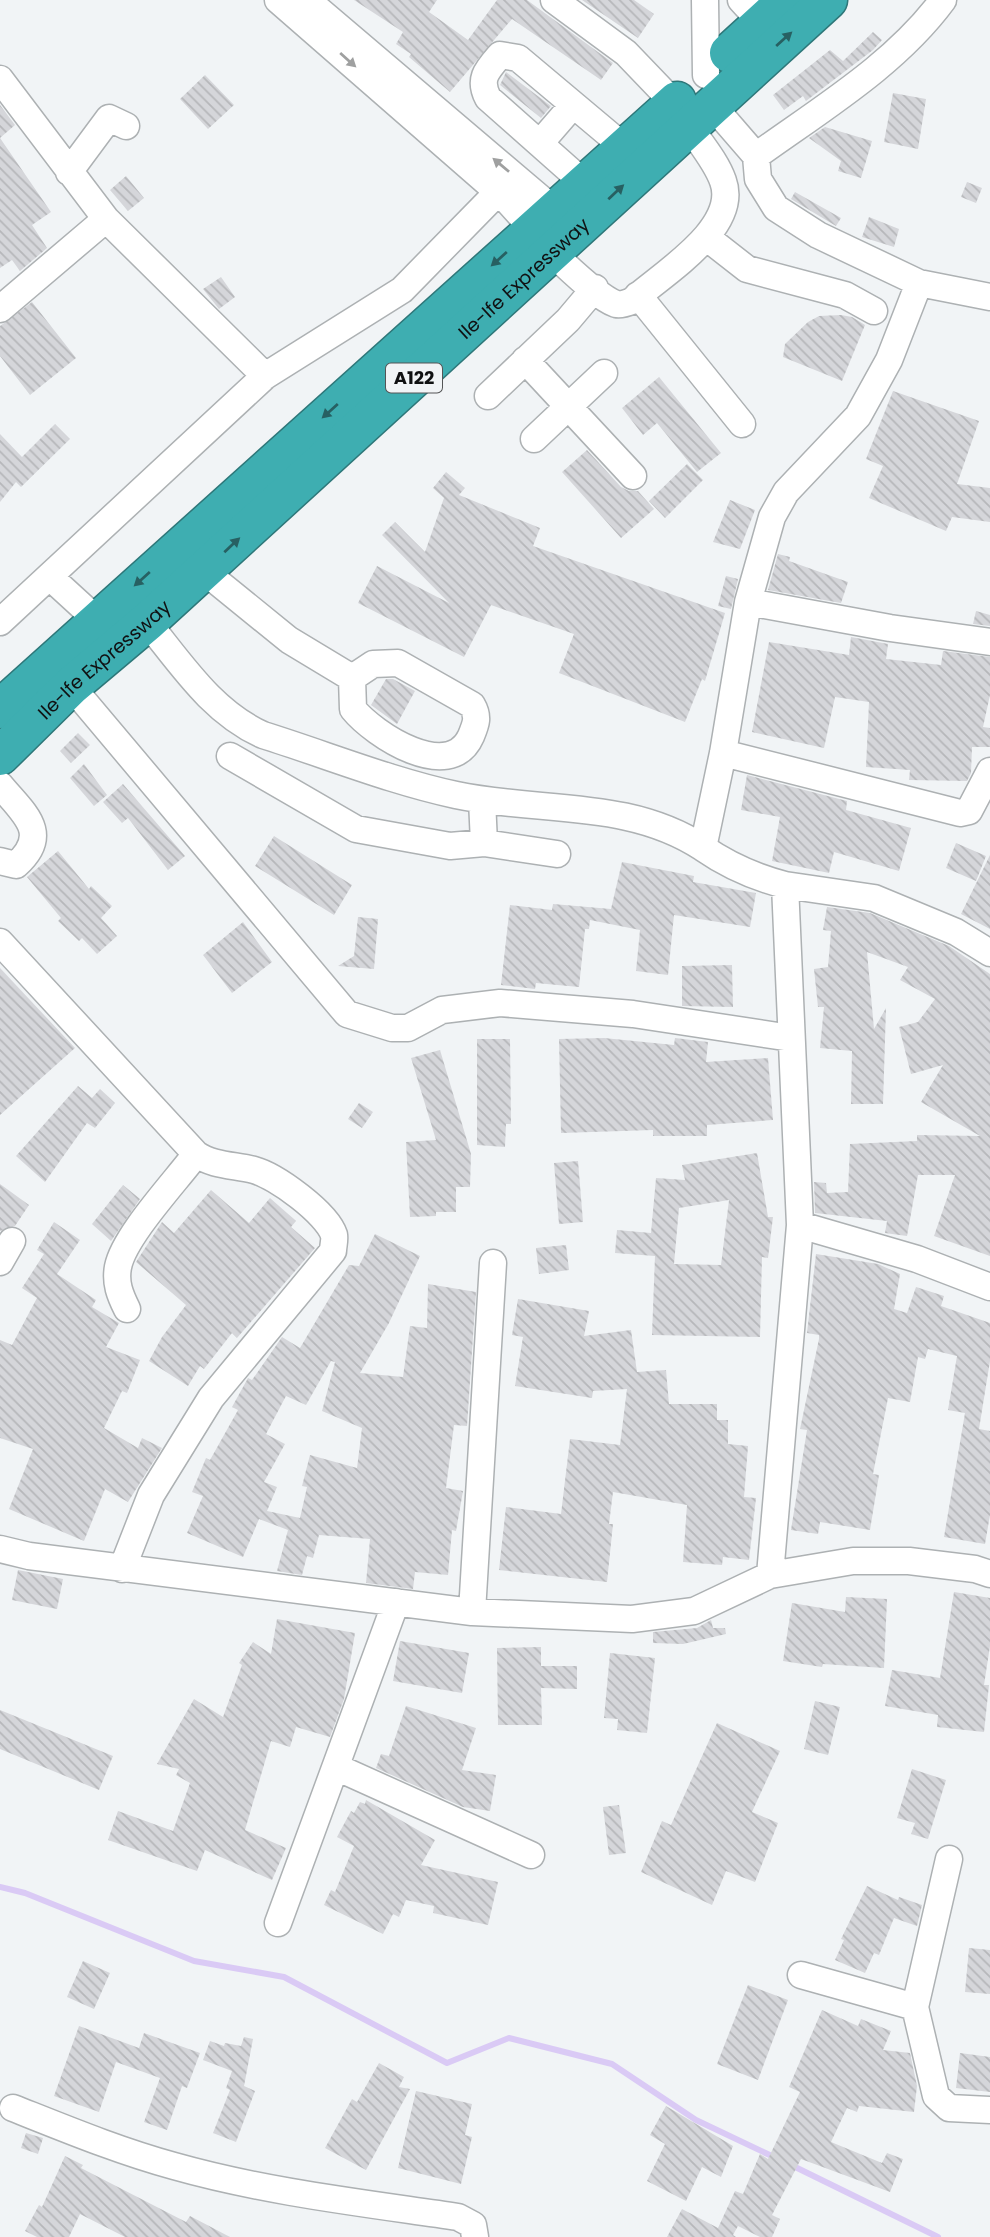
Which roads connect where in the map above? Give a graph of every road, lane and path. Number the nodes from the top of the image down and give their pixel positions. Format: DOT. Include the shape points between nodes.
graph roads {
  1 [pos="554,0"];
  2 [pos="705,0"];
  3 [pos="828,0"];
  4 [pos="943,0"];
  5 [pos="294,2"];
  6 [pos="763,8"];
  7 [pos="321,26"];
  8 [pos="0,79"];
  9 [pos="695,102"];
  10 [pos="573,105"];
  11 [pos="126,126"];
  12 [pos="541,142"];
  13 [pos="624,148"];
  14 [pos="757,168"];
  15 [pos="69,172"];
  16 [pos="584,183"];
  17 [pos="497,193"];
  18 [pos="723,212"];
  19 [pos="106,219"];
  20 [pos="545,230"];
  21 [pos="706,237"];
  22 [pos="919,283"];
  23 [pos="596,288"];
  24 [pos="638,295"];
  25 [pos="990,297"];
  26 [pos="0,309"];
  27 [pos="874,311"];
  28 [pos="526,360"];
  29 [pos="604,373"];
  30 [pos="265,376"];
  31 [pos="488,396"];
  32 [pos="568,406"];
  33 [pos="742,424"];
  34 [pos="534,439"];
  35 [pos="633,476"];
  36 [pos="204,571"];
  37 [pos="50,577"];
  38 [pos="748,602"];
  39 [pos="97,620"];
  40 [pos="0,622"];
  41 [pos="147,622"];
  42 [pos="990,642"];
  43 [pos="352,678"];
  44 [pos="71,686"];
  45 [pos="0,709"];
  46 [pos="723,753"];
  47 [pos="0,756"];
  48 [pos="230,756"];
  49 [pos="990,771"];
  50 [pos="0,785"];
  51 [pos="482,800"];
  52 [pos="484,843"];
  53 [pos="703,848"];
  54 [pos="557,853"];
  55 [pos="0,861"];
  56 [pos="785,884"];
  57 [pos="0,942"];
  58 [pos="990,953"];
  59 [pos="792,1038"];
  60 [pos="197,1154"];
  61 [pos="800,1225"];
  62 [pos="493,1263"];
  63 [pos="990,1287"];
  64 [pos="127,1309"];
  65 [pos="0,1549"];
  66 [pos="122,1569"];
  67 [pos="990,1574"];
  68 [pos="770,1575"];
  69 [pos="396,1602"];
  70 [pos="472,1612"];
  71 [pos="336,1767"];
  72 [pos="531,1855"];
  73 [pos="949,1859"];
  74 [pos="278,1923"];
  75 [pos="802,1975"];
  76 [pos="915,2007"];
  77 [pos="13,2108"];
  78 [pos="990,2110"];
  79 [pos="475,2237"];
  1 -- 9 [label="street"];
  2 -- 9 [label="street"];
  9 -- 3 [label="highway, Ile-Ife Expressway / A122, one-way"];
  4 -- 14 [label="street" via="892,55"];
  5 -- 7 [label="street"];
  6 -- 9 [label="highway, Ile-Ife Expressway / A122"];
  7 -- 17 [label="street, one-way"];
  20 -- 7 [label="street, one-way"];
  8 -- 15 [label="street"];
  9 -- 13 [label="highway, Ile-Ife Expressway / A122"];
  9 -- 14 [label="street"];
  9 -- 18 [label="street" via="724,184"];
  20 -- 9 [label="highway, Ile-Ife Expressway / A122, one-way"];
  10 -- 12 [label="street"];
  10 -- 12 [label="street" via="518,58 500,54 484,73 488,98"];
  10 -- 13 [label="street"];
  11 -- 15 [label="street" via="109,118"];
  12 -- 16 [label="street"];
  13 -- 16 [label="highway, Ile-Ife Expressway / A122"];
  14 -- 18 [label="street"];
  14 -- 22 [label="street" via="776,208 818,235"];
  15 -- 19 [label="street"];
  16 -- 20 [label="highway, Ile-Ife Expressway / A122"];
  17 -- 20 [label="street"];
  17 -- 30 [label="street" via="402,290"];
  18 -- 21 [label="street"];
  19 -- 26 [label="street"];
  19 -- 30 [label="street"];
  20 -- 23 [label="street"];
  36 -- 20 [label="highway, Ile-Ife Expressway / A122, one-way"];
  20 -- 39 [label="highway, Ile-Ife Expressway / A122, one-way"];
  21 -- 24 [label="street"];
  21 -- 27 [label="street" via="747,268 845,295"];
  22 -- 25 [label="street"];
  22 -- 38 [label="street" via="889,360 858,416 786,492 772,517"];
  23 -- 24 [label="street" via="616,304"];
  23 -- 28 [label="street"];
  24 -- 33 [label="street"];
  28 -- 31 [label="street"];
  28 -- 32 [label="street"];
  29 -- 32 [label="street"];
  30 -- 37 [label="street"];
  32 -- 34 [label="street"];
  32 -- 35 [label="street"];
  36 -- 41 [label="highway, Ile-Ife Expressway / A122"];
  36 -- 43 [label="street" via="289,640"];
  37 -- 39 [label="street"];
  37 -- 40 [label="street"];
  38 -- 42 [label="street"];
  38 -- 46 [label="street"];
  39 -- 45 [label="highway, Ile-Ife Expressway / A122"];
  41 -- 44 [label="highway, Ile-Ife Expressway / A122"];
  41 -- 51 [label="street" via="214,703 244,726 429,789"];
  43 -- 43 [label="street" via="353,709 400,743 445,758 460,751 477,722 472,705 398,663 373,664"];
  44 -- 47 [label="highway, Ile-Ife Expressway / A122"];
  44 -- 59 [label="street" via="347,1014 358,1020 408,1028 442,1010 500,1003 633,1014"];
  46 -- 49 [label="street" via="960,813 969,811"];
  46 -- 53 [label="street"];
  48 -- 52 [label="street" via="356,829 450,846"];
  50 -- 55 [label="street" via="31,822 35,837 30,852 16,865"];
  51 -- 52 [label="street"];
  51 -- 53 [label="street" via="640,818 683,834"];
  52 -- 54 [label="street"];
  53 -- 56 [label="street" via="754,877"];
  56 -- 58 [label="street" via="874,898 956,932"];
  56 -- 59 [label="street"];
  57 -- 60 [label="street"];
  59 -- 61 [label="street"];
  60 -- 64 [label="street" via="131,1239 118,1266 118,1290"];
  60 -- 66 [label="street" via="204,1160 257,1171 287,1186 328,1224 335,1237 332,1251 211,1398 151,1495"];
  61 -- 63 [label="street" via="916,1259"];
  61 -- 68 [label="street"];
  62 -- 70 [label="street"];
  65 -- 66 [label="street"];
  66 -- 69 [label="street"];
  67 -- 68 [label="street" via="877,1559"];
  68 -- 70 [label="street" via="694,1612 663,1618"];
  69 -- 70 [label="street"];
  69 -- 71 [label="street"];
  71 -- 72 [label="street"];
  71 -- 74 [label="street"];
  73 -- 76 [label="street"];
  75 -- 76 [label="street"];
  76 -- 78 [label="street" via="936,2096 949,2108"];
  77 -- 79 [label="street" via="107,2146 176,2167 310,2195 458,2217 473,2225"];
}
